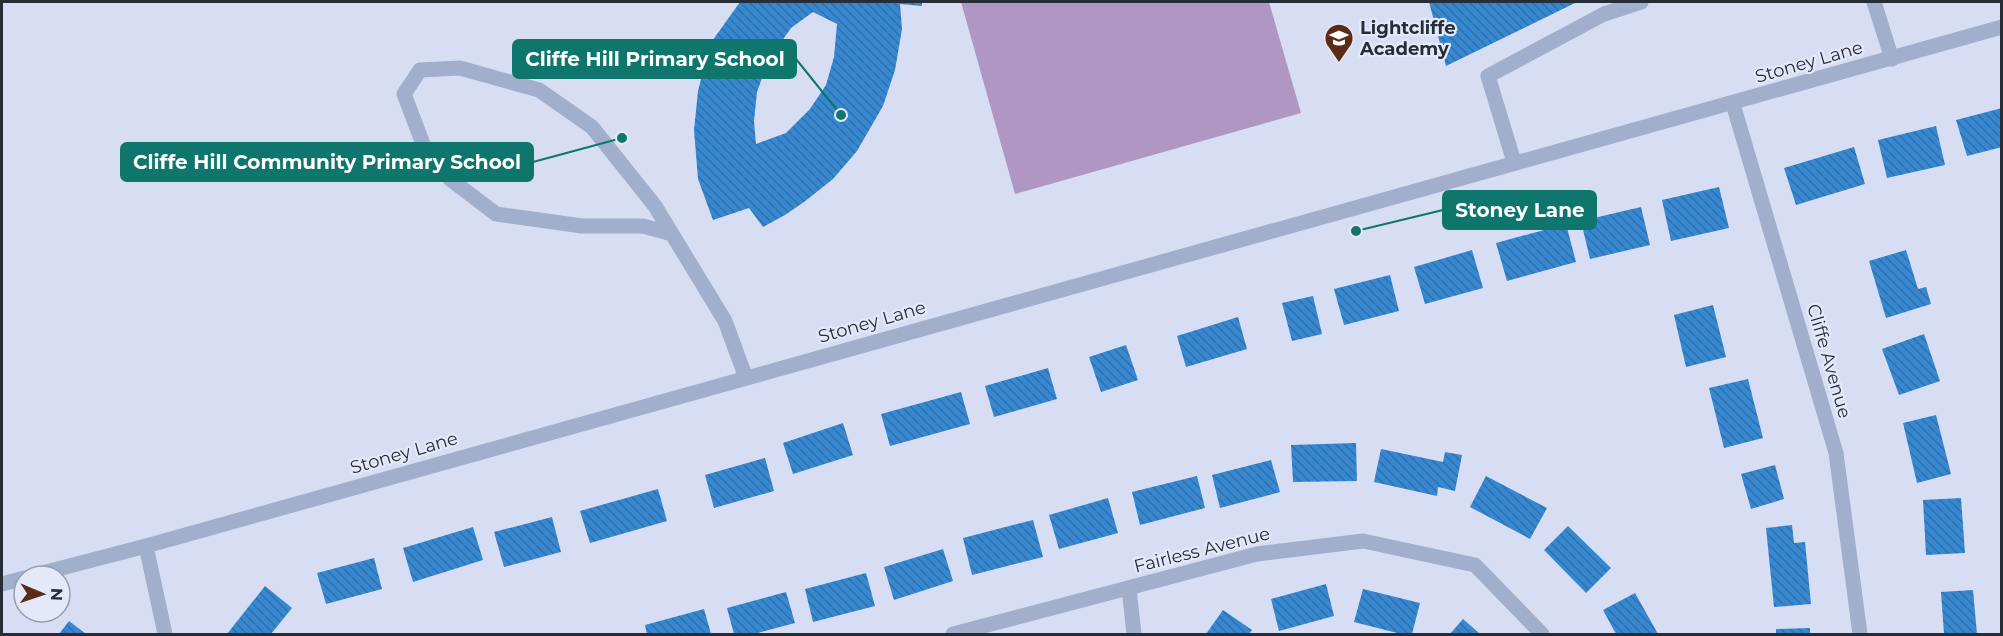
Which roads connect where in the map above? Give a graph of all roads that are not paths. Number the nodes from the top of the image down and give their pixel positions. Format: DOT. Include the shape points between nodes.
graph roads {
  1 [pos="1641,2"];
  2 [pos="1874,2"];
  3 [pos="2001,27"];
  4 [pos="1892,59"];
  5 [pos="1732,104"];
  6 [pos="1514,162"];
  7 [pos="672,234"];
  8 [pos="746,378"];
  9 [pos="146,546"];
  10 [pos="72,565"];
  11 [pos="1129,588"];
  12 [pos="165,634"];
  13 [pos="953,634"];
  14 [pos="1134,634"];
  15 [pos="1542,634"];
  16 [pos="1860,634"];
  1 -- 6 [label="street" via="1604,14 1488,76"];
  2 -- 4 [label="street"];
  3 -- 4 [label="street, Stoney Lane"];
  4 -- 5 [label="street, Stoney Lane"];
  5 -- 6 [label="street, Stoney Lane"];
  5 -- 16 [label="street, Cliffe Avenue" via="1836,453"];
  6 -- 8 [label="street, Stoney Lane"];
  7 -- 7 [label="street" via="643,226 582,226 496,214 450,179 423,144 404,94 420,70 460,68 539,90 592,127 655,206"];
  7 -- 8 [label="street" via="725,321"];
  8 -- 9 [label="street, Stoney Lane"];
  9 -- 10 [label="street, Stoney Lane"];
  9 -- 12 [label="street"];
  11 -- 13 [label="street, Fairless Avenue"];
  11 -- 14 [label="street"];
  11 -- 15 [label="street, Fairless Avenue" via="1257,554 1363,541 1475,565"];
}
